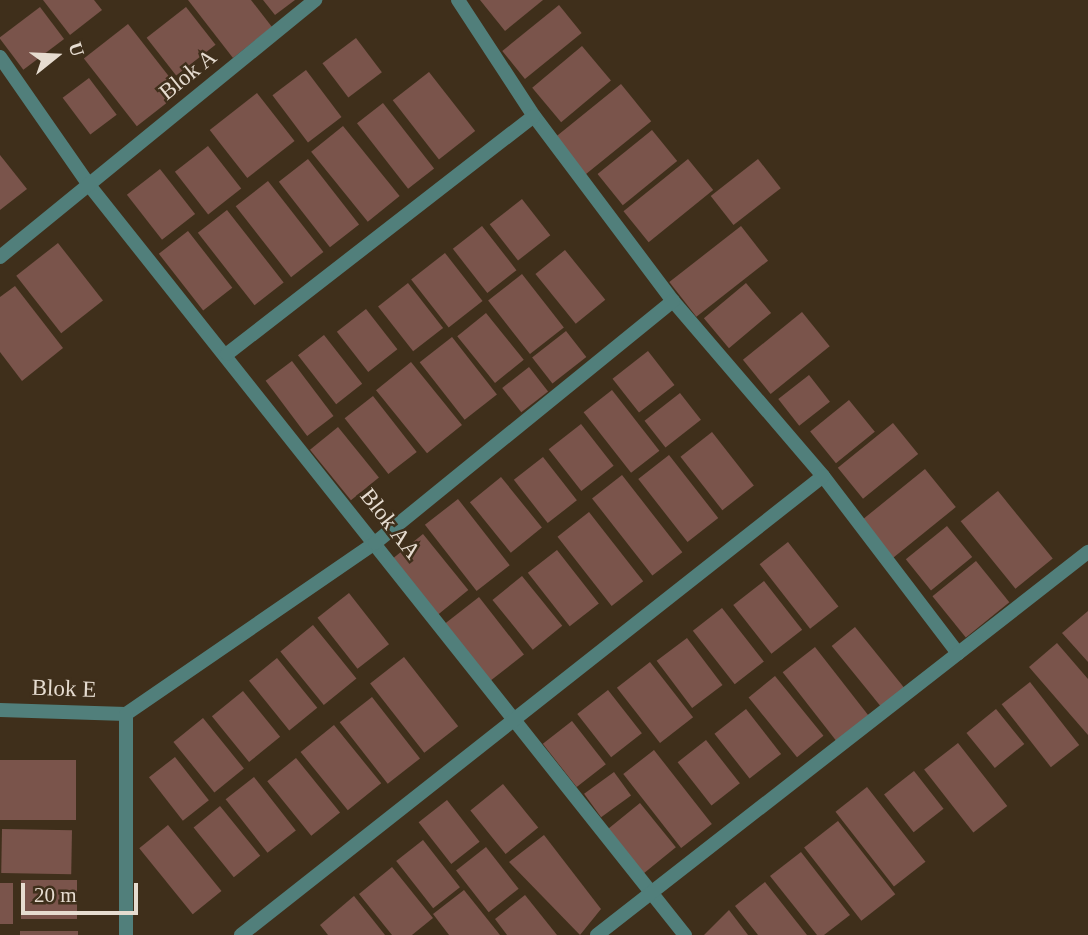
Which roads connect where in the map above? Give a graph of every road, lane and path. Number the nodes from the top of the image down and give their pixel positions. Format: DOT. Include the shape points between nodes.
graph roads {
  1 [pos="315,0"];
  2 [pos="458,0"];
  3 [pos="0,57"];
  4 [pos="534,116"];
  5 [pos="89,185"];
  6 [pos="0,257"];
  7 [pos="673,301"];
  8 [pos="227,354"];
  9 [pos="823,476"];
  10 [pos="375,543"];
  11 [pos="1088,552"];
  12 [pos="958,653"];
  13 [pos="0,710"];
  14 [pos="126,714"];
  15 [pos="520,721"];
  16 [pos="647,893"];
  17 [pos="126,935"];
  18 [pos="241,935"];
  19 [pos="597,935"];
  20 [pos="685,935"];
  1 -- 5 [label="street, Blok A"];
  2 -- 4 [label="street"];
  3 -- 5 [label="street"];
  4 -- 7 [label="street"];
  4 -- 8 [label="street"];
  5 -- 6 [label="street, Blok A"];
  5 -- 8 [label="street"];
  7 -- 9 [label="street"];
  7 -- 10 [label="street"];
  8 -- 10 [label="street, Blok AA"];
  9 -- 12 [label="street"];
  9 -- 15 [label="street"];
  10 -- 14 [label="street"];
  10 -- 15 [label="street, Blok AA"];
  11 -- 12 [label="street"];
  12 -- 16 [label="street"];
  13 -- 14 [label="street, Blok E"];
  14 -- 17 [label="street"];
  15 -- 16 [label="street, Blok AA"];
  15 -- 18 [label="street"];
  16 -- 19 [label="street"];
  16 -- 20 [label="street, Blok AA"];
}
